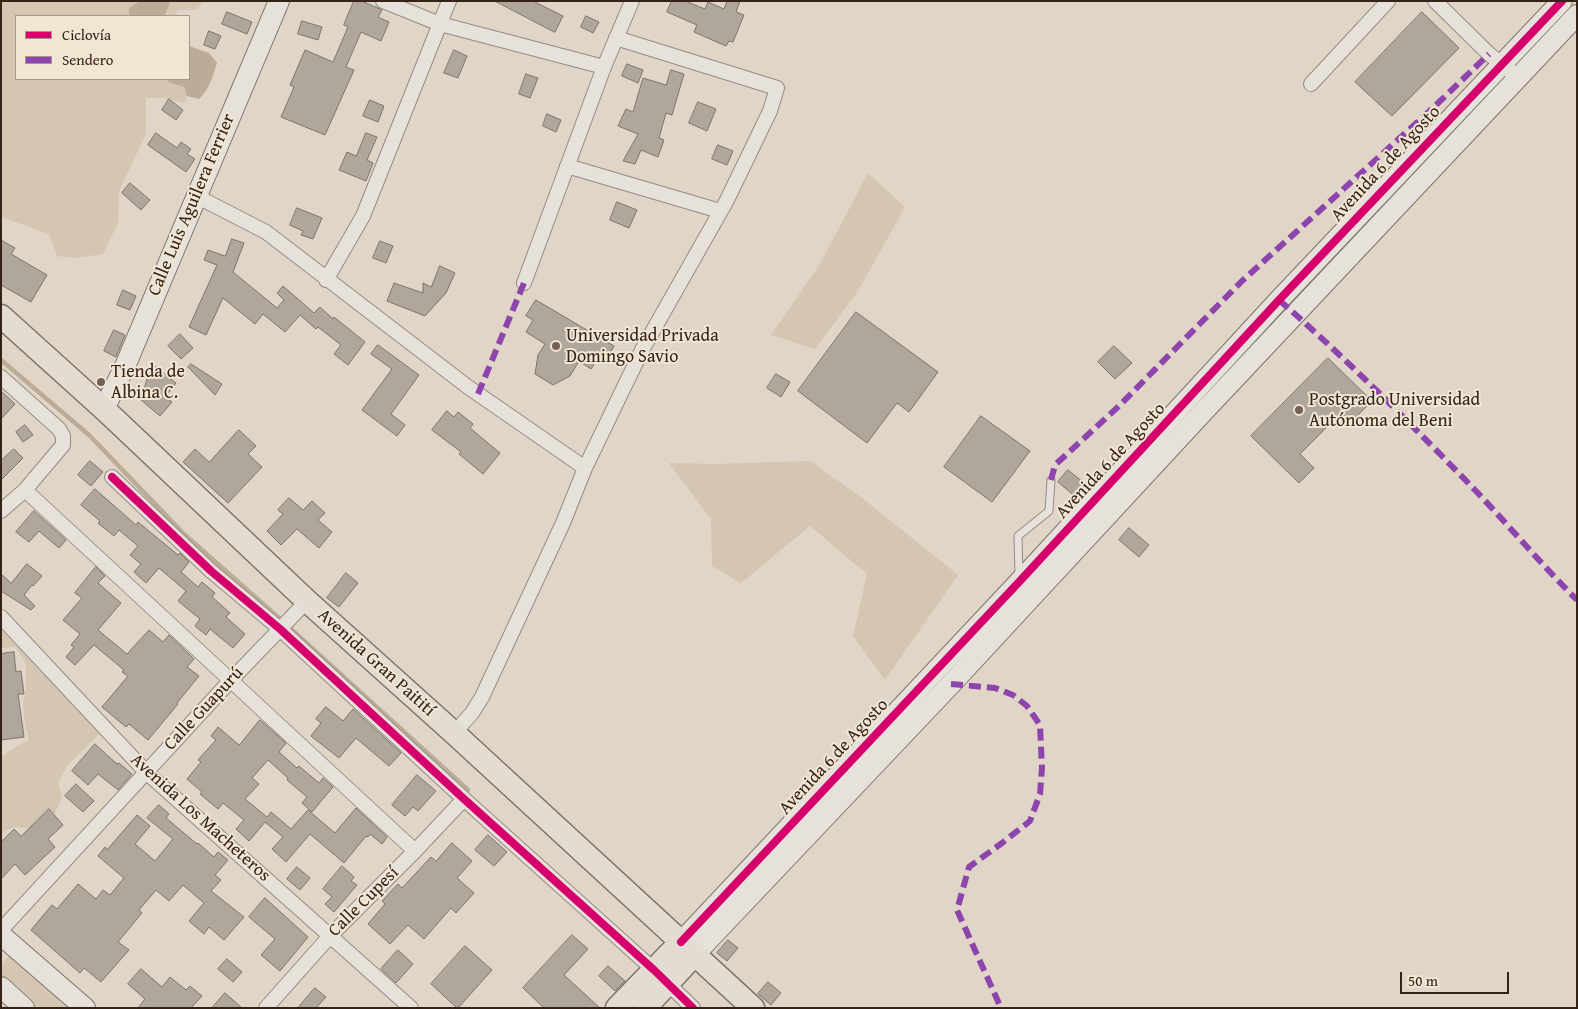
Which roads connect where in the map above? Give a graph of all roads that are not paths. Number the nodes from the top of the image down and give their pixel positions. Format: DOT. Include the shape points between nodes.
graph roads {
  1 [pos="279,1"];
  2 [pos="383,1"];
  3 [pos="449,1"];
  4 [pos="632,1"];
  5 [pos="1388,1"];
  6 [pos="1435,1"];
  7 [pos="1562,1"];
  8 [pos="1577,15"];
  9 [pos="440,24"];
  10 [pos="616,38"];
  11 [pos="1502,64"];
  12 [pos="604,67"];
  13 [pos="1518,78"];
  14 [pos="1312,84"];
  15 [pos="567,166"];
  16 [pos="196,196"];
  17 [pos="720,211"];
  18 [pos="326,280"];
  19 [pos="524,282"];
  20 [pos="1,316"];
  21 [pos="1,377"];
  22 [pos="1197,404"];
  23 [pos="104,409"];
  24 [pos="585,468"];
  25 [pos="112,477"];
  26 [pos="1051,480"];
  27 [pos="25,490"];
  28 [pos="1,511"];
  29 [pos="1025,589"];
  30 [pos="307,601"];
  31 [pos="1,617"];
  32 [pos="280,629"];
  33 [pos="230,681"];
  34 [pos="454,733"];
  35 [pos="146,772"];
  36 [pos="464,799"];
  37 [pos="415,851"];
  38 [pos="1,930"];
  39 [pos="1,935"];
  40 [pos="330,936"];
  41 [pos="688,948"];
  42 [pos="661,977"];
  43 [pos="1,987"];
  44 [pos="24,1008"];
  45 [pos="85,1008"];
  46 [pos="266,1008"];
  47 [pos="411,1008"];
  48 [pos="617,1008"];
  49 [pos="646,1008"];
  50 [pos="693,1008"];
  51 [pos="753,1008"];
  1 -- 16 [label="street, Calle Luis Aguilera Ferrier"];
  2 -- 9 [label="street"];
  3 -- 9 [label="street"];
  4 -- 10 [label="street"];
  5 -- 14 [label="street"];
  6 -- 11 [label="street"];
  7 -- 11 [label="street, Avenida 6 de Agosto"];
  8 -- 13 [label="street, Avenida 6 de Agosto"];
  9 -- 12 [label="street"];
  9 -- 18 [label="street" via="363,216"];
  10 -- 12 [label="street"];
  10 -- 17 [label="street" via="777,88 770,111"];
  11 -- 13 [label="street"];
  11 -- 22 [label="street, Avenida 6 de Agosto" via="1280,300"];
  12 -- 15 [label="street"];
  13 -- 22 [label="street, Avenida 6 de Agosto"];
  15 -- 17 [label="street"];
  15 -- 19 [label="street"];
  16 -- 18 [label="street" via="266,232"];
  16 -- 23 [label="street, Calle Luis Aguilera Ferrier"];
  17 -- 24 [label="street" via="642,350"];
  18 -- 24 [label="street" via="468,387"];
  20 -- 23 [label="main road, Avenida Gran Paitití"];
  21 -- 27 [label="street" via="63,436 63,444"];
  22 -- 29 [label="street, Avenida 6 de Agosto"];
  23 -- 30 [label="main road, Avenida Gran Paitití"];
  24 -- 34 [label="street" via="482,697"];
  25 -- 32 [label="street" via="212,571"];
  26 -- 29 [label="lane" via="1049,511 1018,536"];
  27 -- 28 [label="street"];
  27 -- 33 [label="street"];
  29 -- 41 [label="street, Avenida 6 de Agosto"];
  30 -- 32 [label="street, Calle Guapurú"];
  30 -- 34 [label="main road, Avenida Gran Paitití"];
  31 -- 35 [label="street, Avenida Los Macheteros"];
  32 -- 33 [label="street, Calle Guapurú"];
  32 -- 36 [label="street"];
  33 -- 35 [label="street, Calle Guapurú"];
  33 -- 37 [label="street"];
  34 -- 41 [label="main road, Avenida Gran Paitití"];
  35 -- 38 [label="street, Calle Guapurú"];
  35 -- 40 [label="street, Avenida Los Macheteros"];
  36 -- 37 [label="street, Calle Cupesí"];
  36 -- 42 [label="street"];
  37 -- 40 [label="street, Calle Cupesí"];
  39 -- 45 [label="street"];
  40 -- 46 [label="street, Calle Cupesí"];
  40 -- 47 [label="street, Avenida Los Macheteros"];
  41 -- 42 [label="main road, Avenida 6 de Agosto"];
  41 -- 51 [label="main road, Avenida Gran Paitití"];
  42 -- 48 [label="main road, Avenida 6 de Agosto"];
  42 -- 49 [label="main road, Avenida 6 de Agosto"];
  42 -- 50 [label="street"];
  43 -- 44 [label="street"];
}
